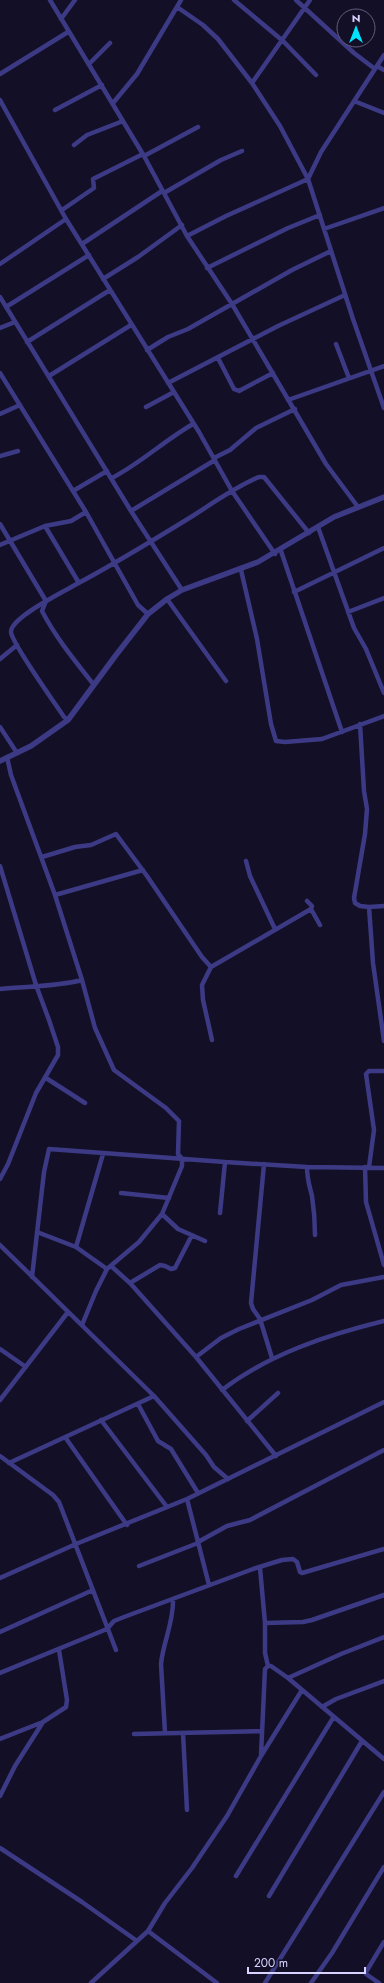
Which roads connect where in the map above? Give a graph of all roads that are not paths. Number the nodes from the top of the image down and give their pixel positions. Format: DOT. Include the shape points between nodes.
graph roads {
  1 [pos="50,0"];
  2 [pos="75,0"];
  3 [pos="181,0"];
  4 [pos="234,0"];
  5 [pos="296,0"];
  6 [pos="310,0"];
  7 [pos="177,7"];
  8 [pos="305,7"];
  9 [pos="61,20"];
  10 [pos="68,32"];
  11 [pos="283,41"];
  12 [pos="110,43"];
  13 [pos="384,55"];
  14 [pos="90,63"];
  15 [pos="376,68"];
  16 [pos="384,70"];
  17 [pos="0,74"];
  18 [pos="316,75"];
  19 [pos="252,83"];
  20 [pos="102,85"];
  21 [pos="0,100"];
  22 [pos="354,101"];
  23 [pos="113,103"];
  24 [pos="55,110"];
  25 [pos="384,113"];
  26 [pos="123,121"];
  27 [pos="198,127"];
  28 [pos="74,145"];
  29 [pos="242,151"];
  30 [pos="144,155"];
  31 [pos="308,179"];
  32 [pos="163,192"];
  33 [pos="384,208"];
  34 [pos="62,210"];
  35 [pos="320,215"];
  36 [pos="66,220"];
  37 [pos="182,225"];
  38 [pos="324,230"];
  39 [pos="187,236"];
  40 [pos="82,244"];
  41 [pos="331,251"];
  42 [pos="89,255"];
  43 [pos="0,264"];
  44 [pos="208,268"];
  45 [pos="103,279"];
  46 [pos="110,290"];
  47 [pos="345,295"];
  48 [pos="0,298"];
  49 [pos="232,304"];
  50 [pos="6,307"];
  51 [pos="15,322"];
  52 [pos="131,325"];
  53 [pos="0,328"];
  54 [pos="252,339"];
  55 [pos="27,342"];
  56 [pos="336,344"];
  57 [pos="147,350"];
  58 [pos="218,358"];
  59 [pos="384,366"];
  60 [pos="370,370"];
  61 [pos="0,373"];
  62 [pos="272,373"];
  63 [pos="49,376"];
  64 [pos="350,378"];
  65 [pos="168,383"];
  66 [pos="174,392"];
  67 [pos="288,400"];
  68 [pos="20,405"];
  69 [pos="146,407"];
  70 [pos="384,408"];
  71 [pos="295,409"];
  72 [pos="0,414"];
  73 [pos="193,424"];
  74 [pos="18,450"];
  75 [pos="0,456"];
  76 [pos="215,459"];
  77 [pos="107,471"];
  78 [pos="112,478"];
  79 [pos="72,491"];
  80 [pos="232,491"];
  81 [pos="384,497"];
  82 [pos="358,507"];
  83 [pos="131,511"];
  84 [pos="86,512"];
  85 [pos="0,524"];
  86 [pos="45,526"];
  87 [pos="318,527"];
  88 [pos="309,532"];
  89 [pos="10,541"];
  90 [pos="152,541"];
  91 [pos="0,546"];
  92 [pos="384,548"];
  93 [pos="281,551"];
  94 [pos="275,554"];
  95 [pos="116,562"];
  96 [pos="241,570"];
  97 [pos="334,572"];
  98 [pos="80,583"];
  99 [pos="182,590"];
  100 [pos="294,592"];
  101 [pos="384,598"];
  102 [pos="167,599"];
  103 [pos="46,601"];
  104 [pos="348,612"];
  105 [pos="148,614"];
  106 [pos="17,645"];
  107 [pos="0,659"];
  108 [pos="226,681"];
  109 [pos="94,685"];
  110 [pos="384,693"];
  111 [pos="384,716"];
  112 [pos="68,720"];
  113 [pos="360,724"];
  114 [pos="0,727"];
  115 [pos="342,732"];
  116 [pos="17,753"];
  117 [pos="7,757"];
  118 [pos="0,761"];
  119 [pos="42,857"];
  120 [pos="246,861"];
  121 [pos="0,866"];
  122 [pos="143,870"];
  123 [pos="55,895"];
  124 [pos="307,901"];
  125 [pos="384,906"];
  126 [pos="369,907"];
  127 [pos="311,909"];
  128 [pos="320,925"];
  129 [pos="275,929"];
  130 [pos="211,967"];
  131 [pos="82,980"];
  132 [pos="36,985"];
  133 [pos="0,989"];
  134 [pos="212,1040"];
  135 [pos="384,1041"];
  136 [pos="384,1071"];
  137 [pos="46,1078"];
  138 [pos="85,1103"];
  139 [pos="103,1154"];
  140 [pos="182,1159"];
  141 [pos="224,1162"];
  142 [pos="264,1164"];
  143 [pos="308,1167"];
  144 [pos="367,1167"];
  145 [pos="384,1168"];
  146 [pos="1,1175"];
  147 [pos="121,1193"];
  148 [pos="169,1198"];
  149 [pos="220,1213"];
  150 [pos="162,1214"];
  151 [pos="37,1232"];
  152 [pos="192,1235"];
  153 [pos="314,1235"];
  154 [pos="205,1241"];
  155 [pos="0,1245"];
  156 [pos="76,1247"];
  157 [pos="384,1265"];
  158 [pos="109,1267"];
  159 [pos="32,1277"];
  160 [pos="384,1277"];
  161 [pos="130,1283"];
  162 [pos="68,1312"];
  163 [pos="260,1319"];
  164 [pos="384,1321"];
  165 [pos="82,1325"];
  166 [pos="0,1349"];
  167 [pos="196,1357"];
  168 [pos="272,1358"];
  169 [pos="26,1367"];
  170 [pos="222,1390"];
  171 [pos="278,1393"];
  172 [pos="154,1396"];
  173 [pos="0,1400"];
  174 [pos="138,1404"];
  175 [pos="384,1404"];
  176 [pos="101,1420"];
  177 [pos="247,1421"];
  178 [pos="65,1437"];
  179 [pos="384,1450"];
  180 [pos="0,1456"];
  181 [pos="276,1456"];
  182 [pos="9,1463"];
  183 [pos="228,1479"];
  184 [pos="198,1493"];
  185 [pos="187,1499"];
  186 [pos="167,1507"];
  187 [pos="127,1525"];
  188 [pos="198,1542"];
  189 [pos="76,1544"];
  190 [pos="384,1549"];
  191 [pos="139,1566"];
  192 [pos="260,1568"];
  193 [pos="0,1578"];
  194 [pos="209,1585"];
  195 [pos="93,1590"];
  196 [pos="384,1595"];
  197 [pos="173,1599"];
  198 [pos="265,1623"];
  199 [pos="107,1629"];
  200 [pos="0,1632"];
  201 [pos="384,1638"];
  202 [pos="59,1650"];
  203 [pos="116,1650"];
  204 [pos="268,1666"];
  205 [pos="0,1673"];
  206 [pos="288,1678"];
  207 [pos="384,1681"];
  208 [pos="302,1690"];
  209 [pos="322,1707"];
  210 [pos="333,1718"];
  211 [pos="43,1722"];
  212 [pos="262,1731"];
  213 [pos="165,1733"];
  214 [pos="183,1733"];
  215 [pos="134,1734"];
  216 [pos="0,1739"];
  217 [pos="362,1741"];
  218 [pos="261,1756"];
  219 [pos="384,1759"];
  220 [pos="384,1792"];
  221 [pos="0,1796"];
  222 [pos="187,1810"];
  223 [pos="0,1848"];
  224 [pos="384,1867"];
  225 [pos="236,1876"];
  226 [pos="270,1896"];
  227 [pos="148,1931"];
  228 [pos="137,1941"];
  229 [pos="384,1942"];
  230 [pos="210,1978"];
  231 [pos="91,1983"];
  232 [pos="207,1983"];
  233 [pos="217,1983"];
  234 [pos="265,1983"];
  235 [pos="311,1983"];
  236 [pos="379,1983"];
  1 -- 9 [label="street"];
  2 -- 9 [label="street"];
  3 -- 7 [label="street"];
  4 -- 11 [label="street"];
  5 -- 8 [label="street"];
  6 -- 8 [label="street"];
  7 -- 19 [label="street" via="218,39"];
  7 -- 23 [label="street" via="137,74"];
  8 -- 11 [label="street"];
  8 -- 15 [label="street" via="354,53"];
  9 -- 10 [label="street"];
  10 -- 14 [label="street"];
  10 -- 17 [label="street"];
  11 -- 18 [label="street"];
  11 -- 19 [label="street"];
  12 -- 14 [label="street"];
  13 -- 15 [label="street"];
  14 -- 20 [label="street"];
  15 -- 16 [label="street"];
  15 -- 22 [label="street"];
  19 -- 31 [label="street" via="280,126"];
  20 -- 23 [label="street"];
  20 -- 24 [label="street"];
  21 -- 34 [label="street"];
  22 -- 25 [label="street"];
  22 -- 31 [label="street" via="321,152"];
  23 -- 26 [label="street"];
  26 -- 28 [label="street" via="87,135"];
  26 -- 30 [label="street"];
  27 -- 30 [label="street"];
  29 -- 32 [label="street"];
  30 -- 32 [label="street"];
  30 -- 34 [label="street" via="93,179 94,188"];
  31 -- 35 [label="street"];
  31 -- 39 [label="street"];
  32 -- 37 [label="street"];
  32 -- 40 [label="street"];
  33 -- 38 [label="street"];
  34 -- 36 [label="street"];
  35 -- 38 [label="street"];
  35 -- 44 [label="street"];
  36 -- 40 [label="street"];
  36 -- 43 [label="street"];
  37 -- 39 [label="street"];
  37 -- 45 [label="street"];
  38 -- 41 [label="street"];
  39 -- 44 [label="street"];
  40 -- 42 [label="street"];
  41 -- 47 [label="street"];
  41 -- 49 [label="street"];
  42 -- 45 [label="street"];
  42 -- 50 [label="street"];
  44 -- 49 [label="street"];
  45 -- 46 [label="street"];
  46 -- 52 [label="street"];
  46 -- 55 [label="street"];
  47 -- 54 [label="street"];
  47 -- 60 [label="street"];
  48 -- 50 [label="street"];
  49 -- 54 [label="street"];
  49 -- 57 [label="street"];
  50 -- 51 [label="street"];
  51 -- 53 [label="street"];
  51 -- 55 [label="street"];
  52 -- 57 [label="street"];
  52 -- 63 [label="street"];
  54 -- 58 [label="street"];
  54 -- 62 [label="street"];
  55 -- 63 [label="street"];
  56 -- 64 [label="street"];
  57 -- 65 [label="street"];
  58 -- 62 [label="street" via="234,389 239,391"];
  58 -- 65 [label="street"];
  59 -- 60 [label="street"];
  60 -- 64 [label="street"];
  60 -- 70 [label="street"];
  61 -- 68 [label="street"];
  62 -- 67 [label="street"];
  63 -- 77 [label="street"];
  64 -- 67 [label="street"];
  65 -- 66 [label="street"];
  66 -- 69 [label="street"];
  66 -- 73 [label="street"];
  67 -- 71 [label="street"];
  68 -- 72 [label="street"];
  68 -- 79 [label="street"];
  71 -- 76 [label="street" via="256,428"];
  71 -- 82 [label="street" via="326,464"];
  73 -- 76 [label="street"];
  73 -- 78 [label="street"];
  74 -- 75 [label="street"];
  76 -- 80 [label="street"];
  76 -- 83 [label="street"];
  77 -- 78 [label="street"];
  77 -- 79 [label="street"];
  78 -- 83 [label="street"];
  79 -- 84 [label="street"];
  80 -- 88 [label="street" via="259,477 264,477"];
  80 -- 90 [label="street"];
  80 -- 94 [label="street"];
  81 -- 82 [label="street"];
  82 -- 87 [label="street"];
  83 -- 90 [label="street"];
  84 -- 86 [label="street" via="71,521"];
  84 -- 95 [label="street"];
  85 -- 89 [label="street"];
  86 -- 89 [label="street"];
  86 -- 98 [label="street"];
  87 -- 88 [label="street"];
  87 -- 97 [label="street"];
  88 -- 93 [label="street"];
  89 -- 91 [label="street"];
  89 -- 103 [label="street"];
  90 -- 95 [label="street"];
  90 -- 99 [label="street"];
  92 -- 97 [label="street"];
  93 -- 94 [label="street"];
  93 -- 100 [label="street"];
  94 -- 96 [label="street"];
  95 -- 98 [label="street"];
  95 -- 105 [label="street" via="138,605"];
  96 -- 99 [label="street"];
  96 -- 115 [label="street" via="257,639 275,740 285,742 322,739"];
  97 -- 100 [label="street"];
  97 -- 104 [label="street"];
  98 -- 103 [label="street"];
  99 -- 102 [label="street"];
  100 -- 115 [label="street"];
  101 -- 104 [label="street"];
  102 -- 105 [label="street"];
  102 -- 108 [label="street"];
  103 -- 106 [label="street" via="13,624 11,632"];
  103 -- 109 [label="street" via="42,611 47,621 69,655"];
  104 -- 110 [label="street"];
  105 -- 109 [label="street"];
  106 -- 107 [label="street"];
  106 -- 112 [label="street"];
  109 -- 112 [label="street"];
  111 -- 113 [label="street"];
  112 -- 116 [label="street" via="49,735"];
  113 -- 115 [label="street"];
  113 -- 126 [label="street" via="367,809 354,898 355,903"];
  114 -- 116 [label="street"];
  116 -- 117 [label="street"];
  117 -- 118 [label="street"];
  117 -- 119 [label="street" via="11,775"];
  119 -- 122 [label="street" via="90,845 116,834"];
  119 -- 123 [label="street"];
  120 -- 129 [label="street" via="250,876"];
  121 -- 132 [label="street"];
  122 -- 123 [label="street"];
  122 -- 130 [label="street"];
  123 -- 131 [label="street"];
  124 -- 127 [label="street" via="312,906"];
  125 -- 126 [label="street"];
  126 -- 135 [label="street" via="373,963"];
  127 -- 128 [label="street"];
  127 -- 129 [label="street"];
  129 -- 130 [label="street"];
  130 -- 134 [label="street" via="202,985"];
  131 -- 132 [label="street" via="56,985"];
  131 -- 140 [label="street" via="95,1028 114,1070 166,1108 179,1121 178,1154"];
  132 -- 133 [label="street"];
  132 -- 137 [label="street" via="58,1047 58,1055"];
  136 -- 144 [label="street" via="369,1071 366,1074 374,1130"];
  137 -- 138 [label="street"];
  137 -- 146 [label="street" via="36,1093 8,1164"];
  139 -- 140 [label="street"];
  139 -- 151 [label="street" via="51,1149 47,1151"];
  139 -- 156 [label="street"];
  140 -- 141 [label="street"];
  140 -- 148 [label="street" via="182,1166"];
  141 -- 142 [label="street"];
  141 -- 149 [label="street"];
  142 -- 143 [label="street"];
  142 -- 163 [label="street" via="251,1303"];
  143 -- 144 [label="street"];
  143 -- 153 [label="street" via="307,1182 312,1194 315,1217"];
  144 -- 145 [label="street"];
  144 -- 157 [label="street" via="366,1202"];
  147 -- 148 [label="street"];
  148 -- 150 [label="street"];
  150 -- 152 [label="street" via="178,1229"];
  150 -- 158 [label="street" via="139,1242"];
  151 -- 156 [label="street"];
  151 -- 159 [label="street"];
  152 -- 154 [label="street"];
  152 -- 161 [label="street" via="175,1268 160,1265"];
  155 -- 159 [label="street"];
  156 -- 158 [label="street"];
  158 -- 161 [label="street"];
  158 -- 165 [label="street"];
  159 -- 162 [label="street"];
  160 -- 163 [label="street" via="341,1285 312,1300"];
  161 -- 167 [label="street"];
  162 -- 165 [label="street"];
  162 -- 169 [label="street"];
  163 -- 167 [label="street" via="221,1338"];
  163 -- 168 [label="street"];
  164 -- 168 [label="street" via="350,1330"];
  165 -- 172 [label="street"];
  166 -- 169 [label="street"];
  167 -- 170 [label="street"];
  168 -- 170 [label="street"];
  169 -- 173 [label="street"];
  170 -- 177 [label="street"];
  171 -- 177 [label="street"];
  172 -- 174 [label="street"];
  172 -- 183 [label="street" via="214,1467"];
  174 -- 176 [label="street"];
  174 -- 184 [label="street" via="158,1441 171,1449"];
  175 -- 181 [label="street"];
  176 -- 178 [label="street"];
  176 -- 186 [label="street"];
  177 -- 181 [label="street"];
  178 -- 182 [label="street"];
  178 -- 187 [label="street"];
  179 -- 188 [label="street" via="250,1520 227,1526"];
  180 -- 182 [label="street"];
  181 -- 183 [label="street"];
  182 -- 189 [label="street" via="59,1502"];
  183 -- 184 [label="street"];
  184 -- 185 [label="street"];
  185 -- 186 [label="street"];
  185 -- 188 [label="street"];
  186 -- 187 [label="street"];
  187 -- 189 [label="street"];
  188 -- 191 [label="street"];
  188 -- 194 [label="street"];
  189 -- 193 [label="street"];
  189 -- 195 [label="street"];
  190 -- 192 [label="street" via="302,1573 292,1559"];
  192 -- 194 [label="street"];
  192 -- 198 [label="street"];
  194 -- 197 [label="street"];
  195 -- 199 [label="street"];
  195 -- 200 [label="street"];
  196 -- 198 [label="street" via="312,1620"];
  197 -- 199 [label="street" via="114,1621"];
  197 -- 213 [label="street" via="170,1629 161,1664"];
  198 -- 204 [label="street" via="265,1653"];
  199 -- 202 [label="street"];
  199 -- 203 [label="street"];
  201 -- 206 [label="street" via="340,1654"];
  202 -- 205 [label="street"];
  202 -- 211 [label="street" via="67,1704"];
  204 -- 206 [label="street"];
  204 -- 212 [label="street" via="265,1669"];
  206 -- 208 [label="street"];
  207 -- 209 [label="street" via="336,1698"];
  208 -- 209 [label="street"];
  208 -- 218 [label="street"];
  209 -- 210 [label="street"];
  210 -- 217 [label="street"];
  210 -- 225 [label="street"];
  211 -- 216 [label="street"];
  211 -- 221 [label="street" via="15,1766"];
  212 -- 214 [label="street"];
  212 -- 218 [label="street"];
  213 -- 214 [label="street"];
  213 -- 215 [label="street"];
  214 -- 222 [label="street"];
  217 -- 219 [label="street"];
  217 -- 226 [label="street"];
  218 -- 227 [label="street" via="227,1816"];
  220 -- 234 [label="street"];
  223 -- 228 [label="street"];
  224 -- 235 [label="street"];
  227 -- 228 [label="street"];
  227 -- 230 [label="street"];
  228 -- 231 [label="street"];
  229 -- 236 [label="street" via="366,1972"];
  230 -- 232 [label="street"];
  230 -- 233 [label="street"];
}
